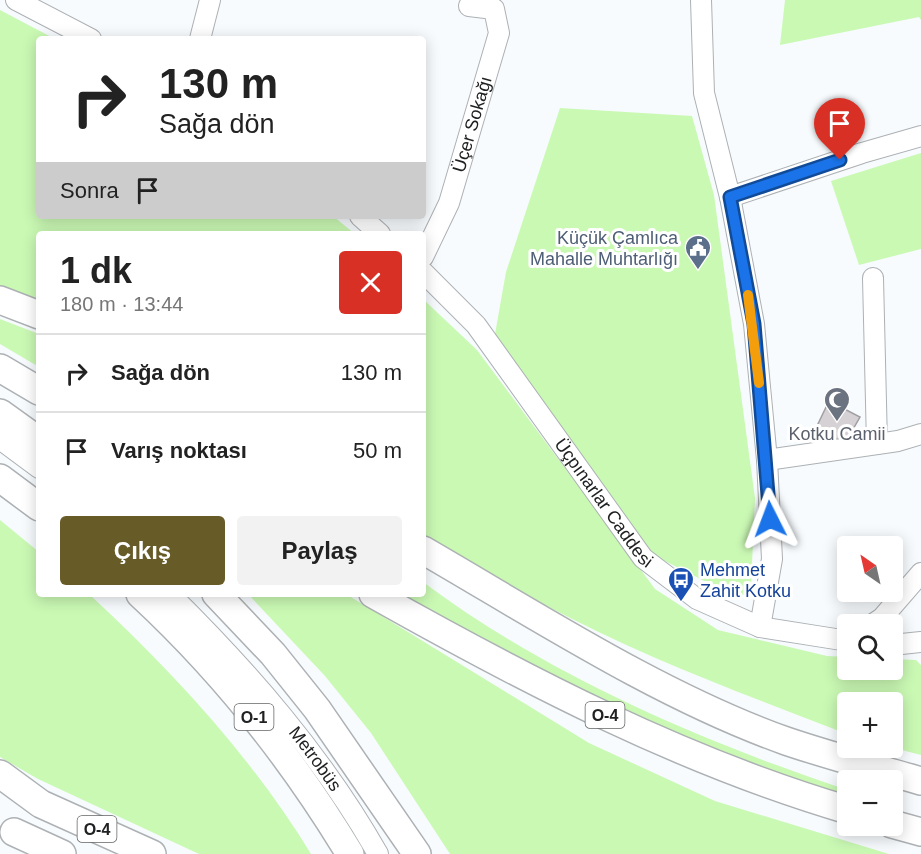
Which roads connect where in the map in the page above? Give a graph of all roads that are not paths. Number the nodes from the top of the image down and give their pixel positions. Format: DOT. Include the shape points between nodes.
graph roads {
  1 [pos="16,0"];
  2 [pos="210,0"];
  3 [pos="701,0"];
  4 [pos="469,6"];
  5 [pos="44,7"];
  6 [pos="87,36"];
  7 [pos="201,36"];
  8 [pos="921,136"];
  9 [pos="730,197"];
  10 [pos="363,219"];
  11 [pos="377,231"];
  12 [pos="426,250"];
  13 [pos="426,275"];
  14 [pos="873,278"];
  15 [pos="0,300"];
  16 [pos="36,314"];
  17 [pos="0,368"];
  18 [pos="36,389"];
  19 [pos="0,413"];
  20 [pos="921,435"];
  21 [pos="0,439"];
  22 [pos="36,439"];
  23 [pos="877,444"];
  24 [pos="0,453"];
  25 [pos="767,460"];
  26 [pos="36,466"];
  27 [pos="0,478"];
  28 [pos="36,479"];
  29 [pos="36,505"];
  30 [pos="426,552"];
  31 [pos="921,573"];
  32 [pos="143,597"];
  33 [pos="173,597"];
  34 [pos="189,597"];
  35 [pos="219,597"];
  36 [pos="378,597"];
  37 [pos="885,614"];
  38 [pos="760,627"];
  39 [pos="837,639"];
  40 [pos="921,642"];
  41 [pos="903,644"];
  42 [pos="0,774"];
  43 [pos="921,781"];
  44 [pos="837,807"];
  45 [pos="903,827"];
  46 [pos="921,832"];
  47 [pos="49,854"];
  48 [pos="63,854"];
  49 [pos="152,854"];
  50 [pos="350,854"];
  51 [pos="378,854"];
  52 [pos="392,854"];
  53 [pos="417,854"];
  1 -- 5 [label="street"];
  2 -- 7 [label="street"];
  3 -- 9 [label="street" via="704,93"];
  4 -- 12 [label="street, Üçer Sokağı" via="494,9 499,33 448,202"];
  5 -- 6 [label="street"];
  8 -- 9 [label="street"];
  9 -- 25 [label="street" via="754,324"];
  10 -- 11 [label="street"];
  13 -- 38 [label="street, Üçpınarlar Caddesi" via="476,325 643,558 697,598"];
  14 -- 23 [label="street"];
  15 -- 16 [label="highway"];
  17 -- 18 [label="highway"];
  19 -- 22 [label="highway"];
  20 -- 23 [label="street"];
  21 -- 26 [label="street"];
  23 -- 25 [label="street"];
  24 -- 28 [label="street"];
  25 -- 38 [label="street" via="772,559"];
  27 -- 29 [label="highway"];
  30 -- 43 [label="highway" via="683,696 785,740"];
  31 -- 37 [label="street"];
  32 -- 50 [label="highway, O-1" via="224,679 272,738 316,798"];
  33 -- 51 [label="street, Metrobüs" via="268,699 325,772"];
  34 -- 52 [label="street, Metrobüs" via="224,630 291,708 333,762"];
  35 -- 53 [label="highway" via="317,708"];
  36 -- 44 [label="highway, O-4" via="583,705 723,767"];
  38 -- 39 [label="street, Üçpınarlar Caddesi"];
  40 -- 41 [label="street"];
  42 -- 49 [label="highway, O-4" via="41,804"];
  45 -- 46 [label="highway"];
  47 -- 48 [label="highway" via="14,832"];
}
